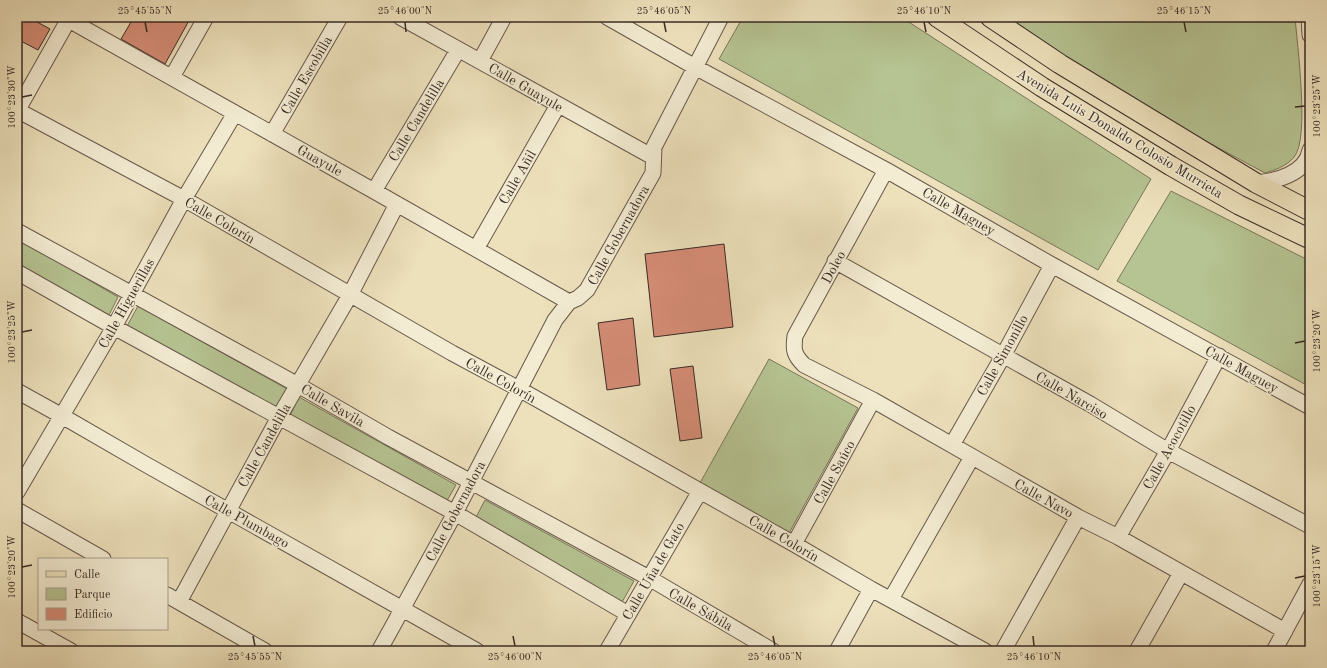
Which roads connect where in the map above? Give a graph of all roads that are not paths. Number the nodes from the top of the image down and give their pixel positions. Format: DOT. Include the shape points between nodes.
graph roads {
  1 [pos="206,17"];
  2 [pos="340,17"];
  3 [pos="400,17"];
  4 [pos="504,17"];
  5 [pos="607,17"];
  6 [pos="720,17"];
  7 [pos="937,17"];
  8 [pos="990,17"];
  9 [pos="1309,17"];
  10 [pos="69,19"];
  11 [pos="1310,35"];
  12 [pos="458,50"];
  13 [pos="480,61"];
  14 [pos="695,68"];
  15 [pos="172,77"];
  16 [pos="558,105"];
  17 [pos="18,106"];
  18 [pos="235,113"];
  19 [pos="272,134"];
  20 [pos="1310,153"];
  21 [pos="653,157"];
  22 [pos="886,170"];
  23 [pos="1256,183"];
  24 [pos="374,191"];
  25 [pos="184,199"];
  26 [pos="397,204"];
  27 [pos="1310,211"];
  28 [pos="17,231"];
  29 [pos="1310,239"];
  30 [pos="476,249"];
  31 [pos="836,261"];
  32 [pos="1052,265"];
  33 [pos="17,272"];
  34 [pos="131,294"];
  35 [pos="350,295"];
  36 [pos="569,302"];
  37 [pos="114,326"];
  38 [pos="1003,356"];
  39 [pos="1219,356"];
  40 [pos="804,365"];
  41 [pos="298,385"];
  42 [pos="519,389"];
  43 [pos="17,391"];
  44 [pos="873,400"];
  45 [pos="1310,407"];
  46 [pos="62,416"];
  47 [pos="279,417"];
  48 [pos="952,445"];
  49 [pos="1168,450"];
  50 [pos="972,457"];
  51 [pos="471,483"];
  52 [pos="700,491"];
  53 [pos="17,492"];
  54 [pos="17,510"];
  55 [pos="228,510"];
  56 [pos="455,514"];
  57 [pos="1078,518"];
  58 [pos="1310,526"];
  59 [pos="1118,537"];
  60 [pos="794,544"];
  61 [pos="101,558"];
  62 [pos="1181,573"];
  63 [pos="649,578"];
  64 [pos="1310,584"];
  65 [pos="871,589"];
  66 [pos="173,599"];
  67 [pos="891,599"];
  68 [pos="402,608"];
  69 [pos="628,614"];
  70 [pos="17,622"];
  71 [pos="1284,631"];
  72 [pos="70,651"];
  73 [pos="265,651"];
  74 [pos="379,651"];
  75 [pos="477,651"];
  76 [pos="607,651"];
  77 [pos="773,651"];
  78 [pos="837,651"];
  79 [pos="985,651"];
  80 [pos="1003,651"];
  81 [pos="1137,651"];
  82 [pos="1274,651"];
  1 -- 15 [label="street"];
  2 -- 19 [label="street, Calle Escobilla"];
  3 -- 12 [label="street, Calle Guayule"];
  4 -- 13 [label="street"];
  5 -- 14 [label="street, Calle Maguey"];
  6 -- 14 [label="street, Calle Gobernadora"];
  7 -- 29 [label="main road, Avenida Luis Donaldo Colosio Murrieta" via="1042,87 1171,166 1239,206"];
  8 -- 23 [label="main road, Avenida Luis Donaldo Colosio Murrieta" via="1060,64"];
  9 -- 11 [label="street"];
  10 -- 15 [label="street, Guayule"];
  10 -- 17 [label="street"];
  12 -- 13 [label="street, Calle Guayule"];
  12 -- 24 [label="street, Calle Candelilla"];
  13 -- 16 [label="street, Calle Guayule"];
  14 -- 21 [label="street, Calle Gobernadora" via="654,147"];
  14 -- 22 [label="street, Calle Maguey"];
  15 -- 18 [label="street, Guayule"];
  16 -- 21 [label="street, Calle Guayule"];
  16 -- 30 [label="street, Calle Añil"];
  17 -- 25 [label="street, Calle Colorín"];
  18 -- 19 [label="street, Guayule"];
  18 -- 25 [label="street, Calle Higuerillas"];
  19 -- 24 [label="street, Guayule"];
  20 -- 23 [label="street" via="1305,163 1295,171 1276,180"];
  21 -- 36 [label="street, Calle Gobernadora" via="653,173 587,290"];
  22 -- 31 [label="street, Doleo"];
  22 -- 32 [label="street, Calle Maguey"];
  23 -- 27 [label="main road, Avenida Luis Donaldo Colosio Murrieta"];
  24 -- 26 [label="street, Guayule"];
  25 -- 34 [label="street, Calle Higuerillas"];
  25 -- 35 [label="street, Calle Colorín"];
  26 -- 30 [label="street, Guayule"];
  26 -- 35 [label="street, Calle Candelilla"];
  28 -- 34 [label="street, Calle Savila"];
  30 -- 36 [label="street, Guayule"];
  31 -- 38 [label="street, Calle Narciso"];
  31 -- 40 [label="street, Doleo" via="795,336 793,347"];
  32 -- 38 [label="street, Calle Simonillo"];
  32 -- 39 [label="street, Calle Maguey"];
  33 -- 37 [label="street"];
  34 -- 37 [label="street, Calle Higuerillas"];
  34 -- 41 [label="street, Calle Savila"];
  35 -- 41 [label="street, Calle Candelilla"];
  35 -- 42 [label="street, Calle Colorín"];
  36 -- 42 [label="street, Calle Gobernadora" via="555,320"];
  37 -- 46 [label="street, Calle Higuerillas"];
  37 -- 47 [label="street"];
  38 -- 48 [label="street, Calle Simonillo"];
  38 -- 49 [label="street, Calle Narciso"];
  39 -- 45 [label="street, Calle Maguey"];
  39 -- 49 [label="street, Calle Acocotillo"];
  40 -- 44 [label="street, Calle Navo"];
  41 -- 47 [label="street, Calle Candelilla"];
  41 -- 51 [label="street, Calle Savila"];
  42 -- 51 [label="street, Calle Gobernadora"];
  42 -- 52 [label="street, Calle Colorín"];
  43 -- 46 [label="street, Calle Plumbago"];
  44 -- 48 [label="street, Calle Navo"];
  44 -- 60 [label="street, Calle Saúco"];
  46 -- 53 [label="street, Calle Higuerillas"];
  46 -- 55 [label="street, Calle Plumbago"];
  47 -- 55 [label="street, Calle Candelilla"];
  47 -- 56 [label="street"];
  48 -- 50 [label="street, Calle Navo"];
  49 -- 58 [label="street, Calle Narciso"];
  49 -- 59 [label="street, Calle Acocotillo"];
  50 -- 57 [label="street, Calle Navo"];
  50 -- 67 [label="street"];
  51 -- 56 [label="street, Calle Gobernadora"];
  51 -- 63 [label="street, Calle Savila"];
  52 -- 60 [label="street, Calle Colorín"];
  52 -- 63 [label="street, Calle Uña de Gato"];
  54 -- 61 [label="street"];
  55 -- 66 [label="street, Calle Candelilla"];
  55 -- 68 [label="street, Calle Plumbago"];
  56 -- 68 [label="street, Calle Gobernadora"];
  56 -- 69 [label="street"];
  57 -- 59 [label="street, Calle Navo"];
  57 -- 80 [label="street"];
  59 -- 62 [label="street, Calle Navo"];
  60 -- 65 [label="street, Calle Colorín"];
  62 -- 71 [label="street, Calle Navo"];
  62 -- 81 [label="street"];
  63 -- 69 [label="street, Calle Uña de Gato"];
  63 -- 77 [label="street, Calle Sábila"];
  64 -- 71 [label="street"];
  65 -- 67 [label="street, Calle Colorín"];
  65 -- 78 [label="street"];
  66 -- 73 [label="street"];
  67 -- 79 [label="street, Calle Colorín"];
  68 -- 74 [label="street, Calle Gobernadora"];
  68 -- 75 [label="street, Calle Plumbago"];
  69 -- 76 [label="street, Calle Uña de Gato"];
  70 -- 72 [label="street"];
  71 -- 82 [label="street"];
}
